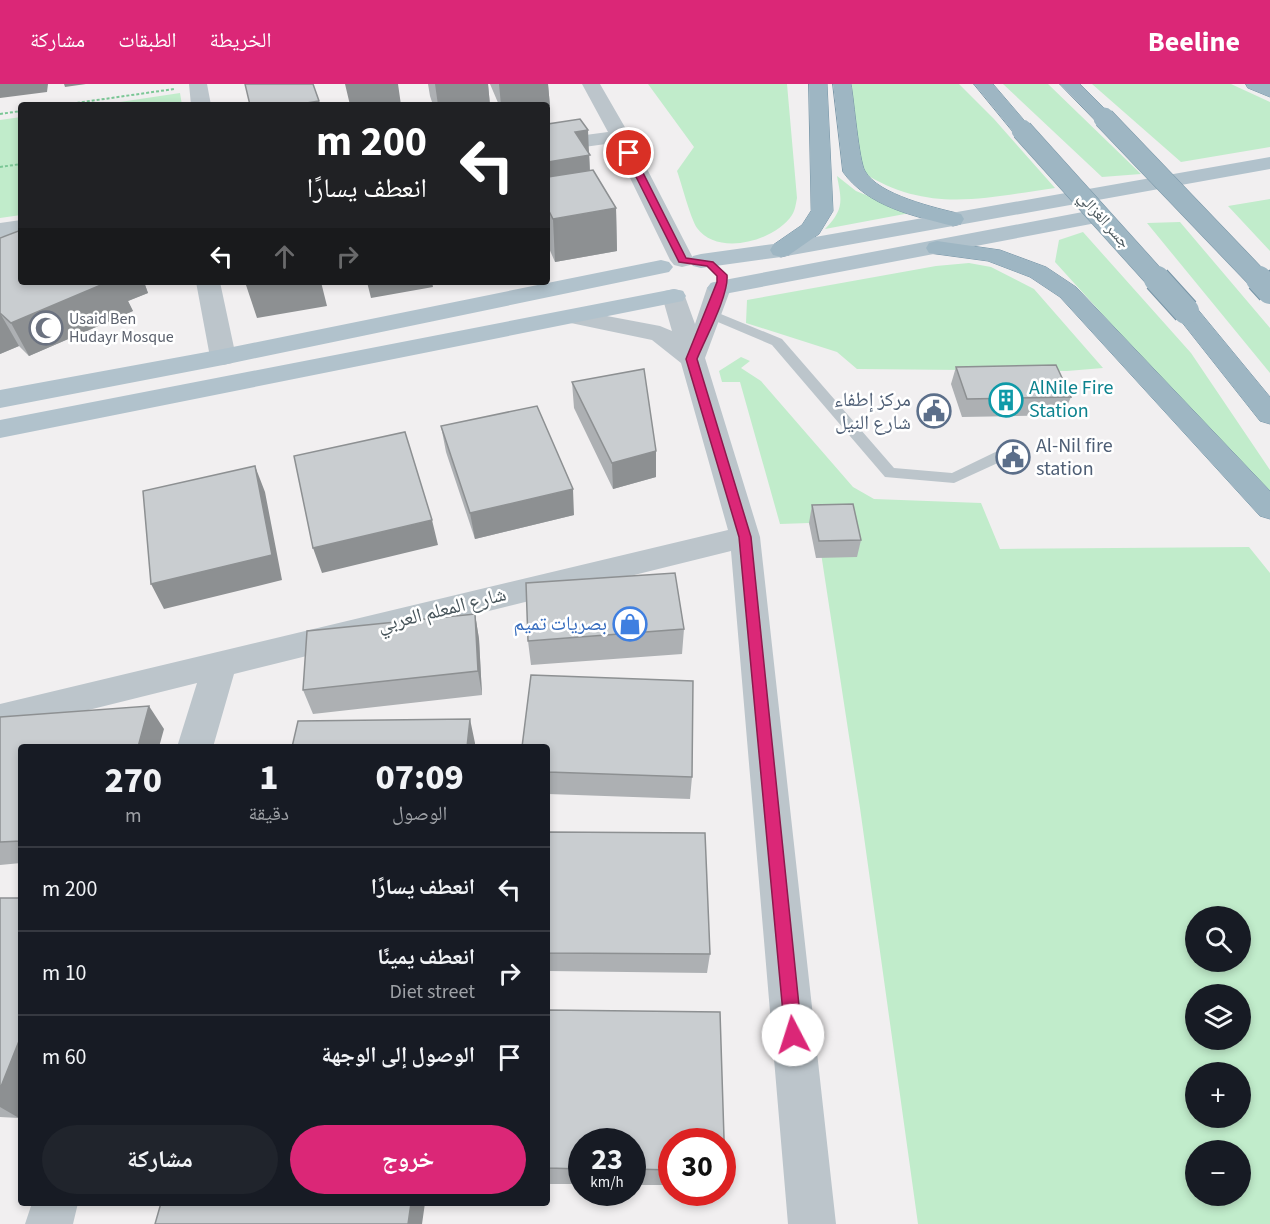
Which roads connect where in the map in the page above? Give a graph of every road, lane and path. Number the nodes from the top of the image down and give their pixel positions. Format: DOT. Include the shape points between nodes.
graph roads {
  1 [pos="591,84"];
  2 [pos="818,84"];
  3 [pos="842,84"];
  4 [pos="983,84"];
  5 [pos="1069,84"];
  6 [pos="1255,84"];
  7 [pos="1270,91"];
  8 [pos="199,92"];
  9 [pos="94,102"];
  10 [pos="18,111"];
  11 [pos="0,114"];
  12 [pos="620,136"];
  13 [pos="550,146"];
  14 [pos="1270,163"];
  15 [pos="18,165"];
  16 [pos="0,168"];
  17 [pos="1270,181"];
  18 [pos="953,219"];
  19 [pos="18,227"];
  20 [pos="0,230"];
  21 [pos="937,248"];
  22 [pos="781,250"];
  23 [pos="681,263"];
  24 [pos="209,285"];
  25 [pos="719,288"];
  26 [pos="1270,291"];
  27 [pos="674,296"];
  28 [pos="711,314"];
  29 [pos="575,317"];
  30 [pos="223,357"];
  31 [pos="692,359"];
  32 [pos="0,399"];
  33 [pos="1270,415"];
  34 [pos="0,429"];
  35 [pos="1017,448"];
  36 [pos="1270,509"];
  37 [pos="745,537"];
  38 [pos="220,664"];
  39 [pos="0,718"];
  40 [pos="196,744"];
  41 [pos="54,1206"];
  42 [pos="49,1224"];
  43 [pos="812,1224"];
  1 -- 12 [label="street"];
  2 -- 22 [label="highway" via="822,211 810,229"];
  3 -- 18 [label="highway" via="854,172 868,187 909,208"];
  4 -- 33 [label="highway, جسر الغزالي, bridge" via="1186,311"];
  5 -- 26 [label="highway, bridge"];
  6 -- 7 [label="highway"];
  8 -- 9 [label="path"];
  10 -- 11 [label="path"];
  12 -- 13 [label="street"];
  12 -- 23 [label="street"];
  14 -- 18 [label="main road"];
  15 -- 16 [label="path"];
  17 -- 21 [label="main road"];
  18 -- 22 [label="main road"];
  19 -- 20 [label="street"];
  21 -- 25 [label="main road"];
  21 -- 36 [label="highway" via="992,255 1038,272 1068,292"];
  22 -- 23 [label="main road"];
  23 -- 25 [label="main road" via="717,269 722,275"];
  23 -- 27 [label="main road" via="656,273 655,280 664,292"];
  23 -- 30 [label="main road"];
  24 -- 30 [label="street"];
  25 -- 27 [label="main road" via="704,296"];
  25 -- 28 [label="street"];
  27 -- 29 [label="main road"];
  27 -- 31 [label="street"];
  28 -- 31 [label="street"];
  28 -- 35 [label="lane" via="777,342 890,473 954,478"];
  29 -- 31 [label="street" via="660,334"];
  29 -- 34 [label="main road"];
  30 -- 32 [label="main road"];
  31 -- 37 [label="street"];
  37 -- 38 [label="street, شارع المعلم العربي"];
  37 -- 43 [label="street"];
  38 -- 39 [label="street, شارع المعلم العربي"];
  38 -- 40 [label="street"];
  41 -- 42 [label="street"];
}
